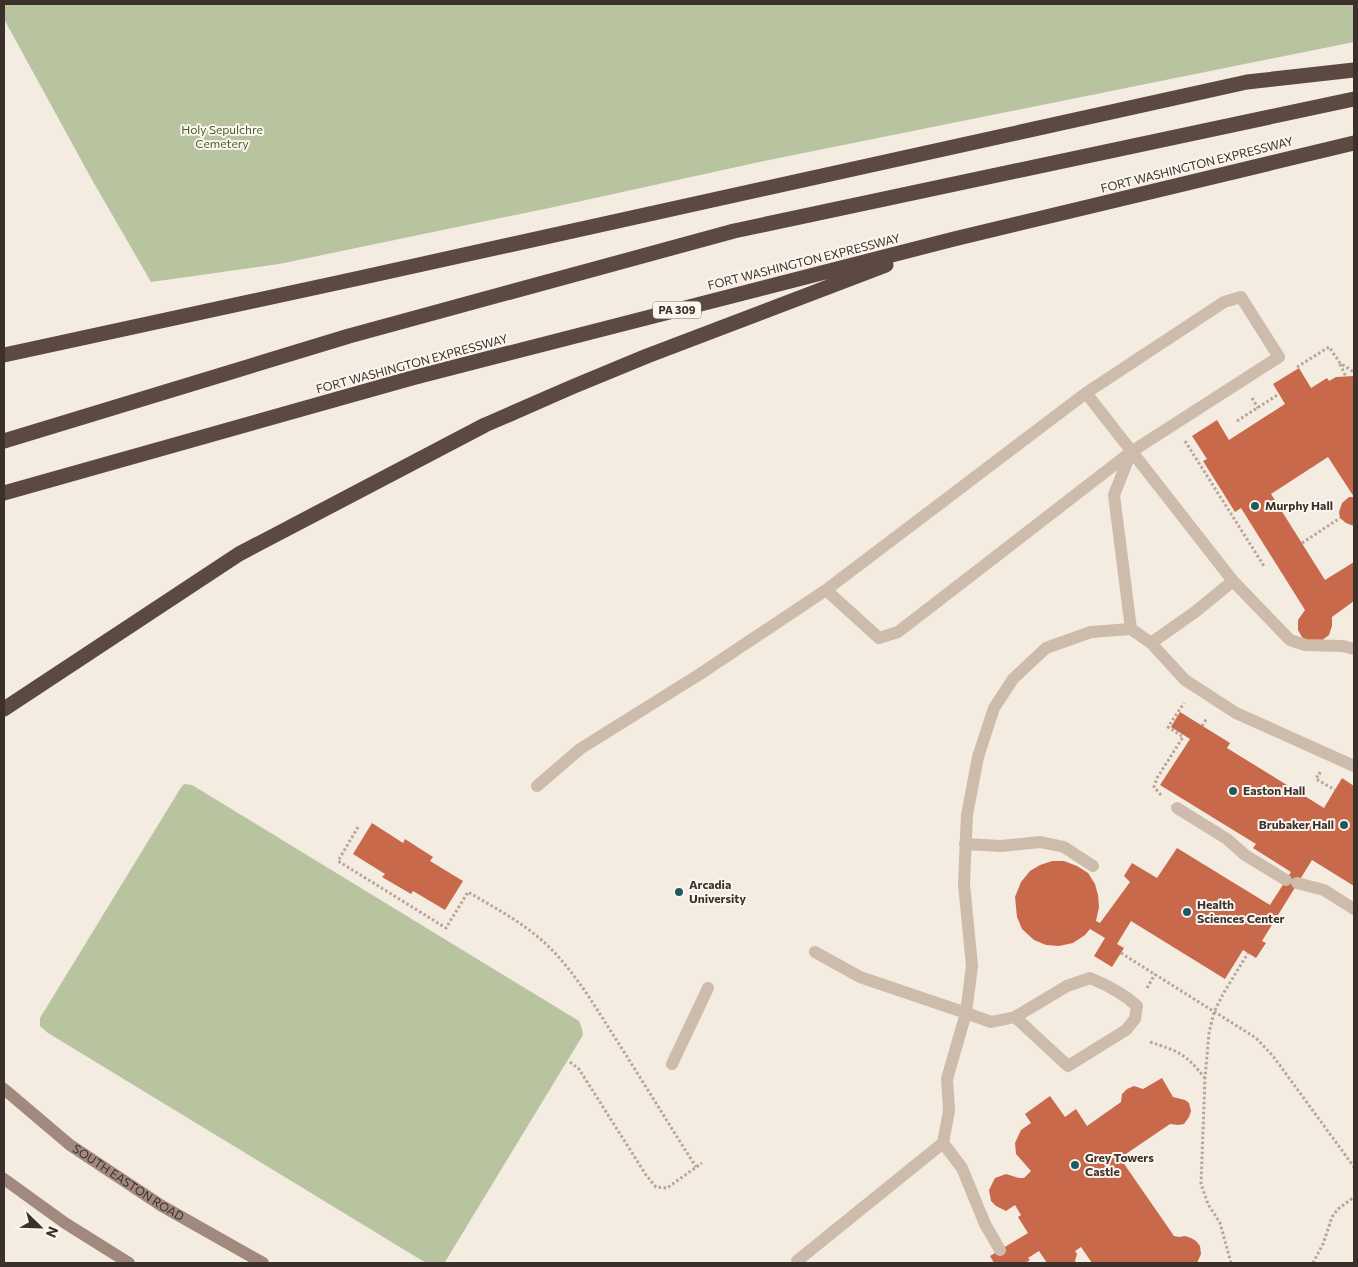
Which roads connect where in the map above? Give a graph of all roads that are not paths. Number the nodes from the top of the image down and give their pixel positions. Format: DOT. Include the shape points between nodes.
graph roads {
  1 [pos="1354,70"];
  2 [pos="1354,99"];
  3 [pos="1354,143"];
  4 [pos="954,239"];
  5 [pos="4,355"];
  6 [pos="1086,394"];
  7 [pos="4,441"];
  8 [pos="1131,452"];
  9 [pos="4,493"];
  10 [pos="1233,581"];
  11 [pos="826,590"];
  12 [pos="1131,629"];
  13 [pos="1151,643"];
  14 [pos="1354,649"];
  15 [pos="4,709"];
  16 [pos="1354,766"];
  17 [pos="537,786"];
  18 [pos="1178,808"];
  19 [pos="965,844"];
  20 [pos="1093,866"];
  21 [pos="1354,908"];
  22 [pos="815,952"];
  23 [pos="708,988"];
  24 [pos="966,1013"];
  25 [pos="1015,1017"];
  26 [pos="672,1064"];
  27 [pos="4,1090"];
  28 [pos="943,1143"];
  29 [pos="4,1179"];
  30 [pos="1000,1250"];
  31 [pos="797,1261"];
  32 [pos="129,1263"];
  33 [pos="263,1263"];
  1 -- 5 [label="highway" via="1247,82"];
  2 -- 7 [label="highway" via="734,230 349,336"];
  3 -- 4 [label="highway, FORT WASHINGTON EXPRESSWAY / PA 309"];
  4 -- 9 [label="highway, FORT WASHINGTON EXPRESSWAY / PA 309" via="412,378"];
  4 -- 15 [label="highway" via="572,386 485,425 239,554"];
  6 -- 8 [label="lane"];
  6 -- 8 [label="lane" via="1224,302 1241,297 1279,357"];
  6 -- 11 [label="lane"];
  8 -- 10 [label="lane"];
  8 -- 11 [label="lane" via="898,632 879,638"];
  8 -- 12 [label="lane" via="1114,496"];
  10 -- 13 [label="lane"];
  10 -- 14 [label="lane" via="1290,640 1305,645"];
  11 -- 17 [label="lane" via="580,749"];
  12 -- 13 [label="lane"];
  12 -- 19 [label="lane" via="1091,632 1046,648 1013,679 994,708 978,757 966,815"];
  13 -- 16 [label="lane" via="1185,680 1236,713"];
  18 -- 21 [label="lane" via="1245,854 1292,881 1324,890"];
  19 -- 20 [label="lane" via="1001,846 1040,842 1064,847"];
  19 -- 24 [label="lane" via="964,884 972,966"];
  22 -- 24 [label="lane" via="860,977"];
  23 -- 26 [label="lane"];
  24 -- 25 [label="lane" via="991,1022"];
  24 -- 28 [label="lane" via="947,1079 949,1111"];
  25 -- 25 [label="lane" via="1067,986 1090,978 1127,996 1137,1006 1136,1019 1126,1030 1068,1066"];
  27 -- 33 [label="main road, SOUTH EASTON ROAD" via="70,1145 162,1206"];
  28 -- 30 [label="lane" via="962,1168"];
  28 -- 31 [label="lane"];
  29 -- 32 [label="main road"];
}
